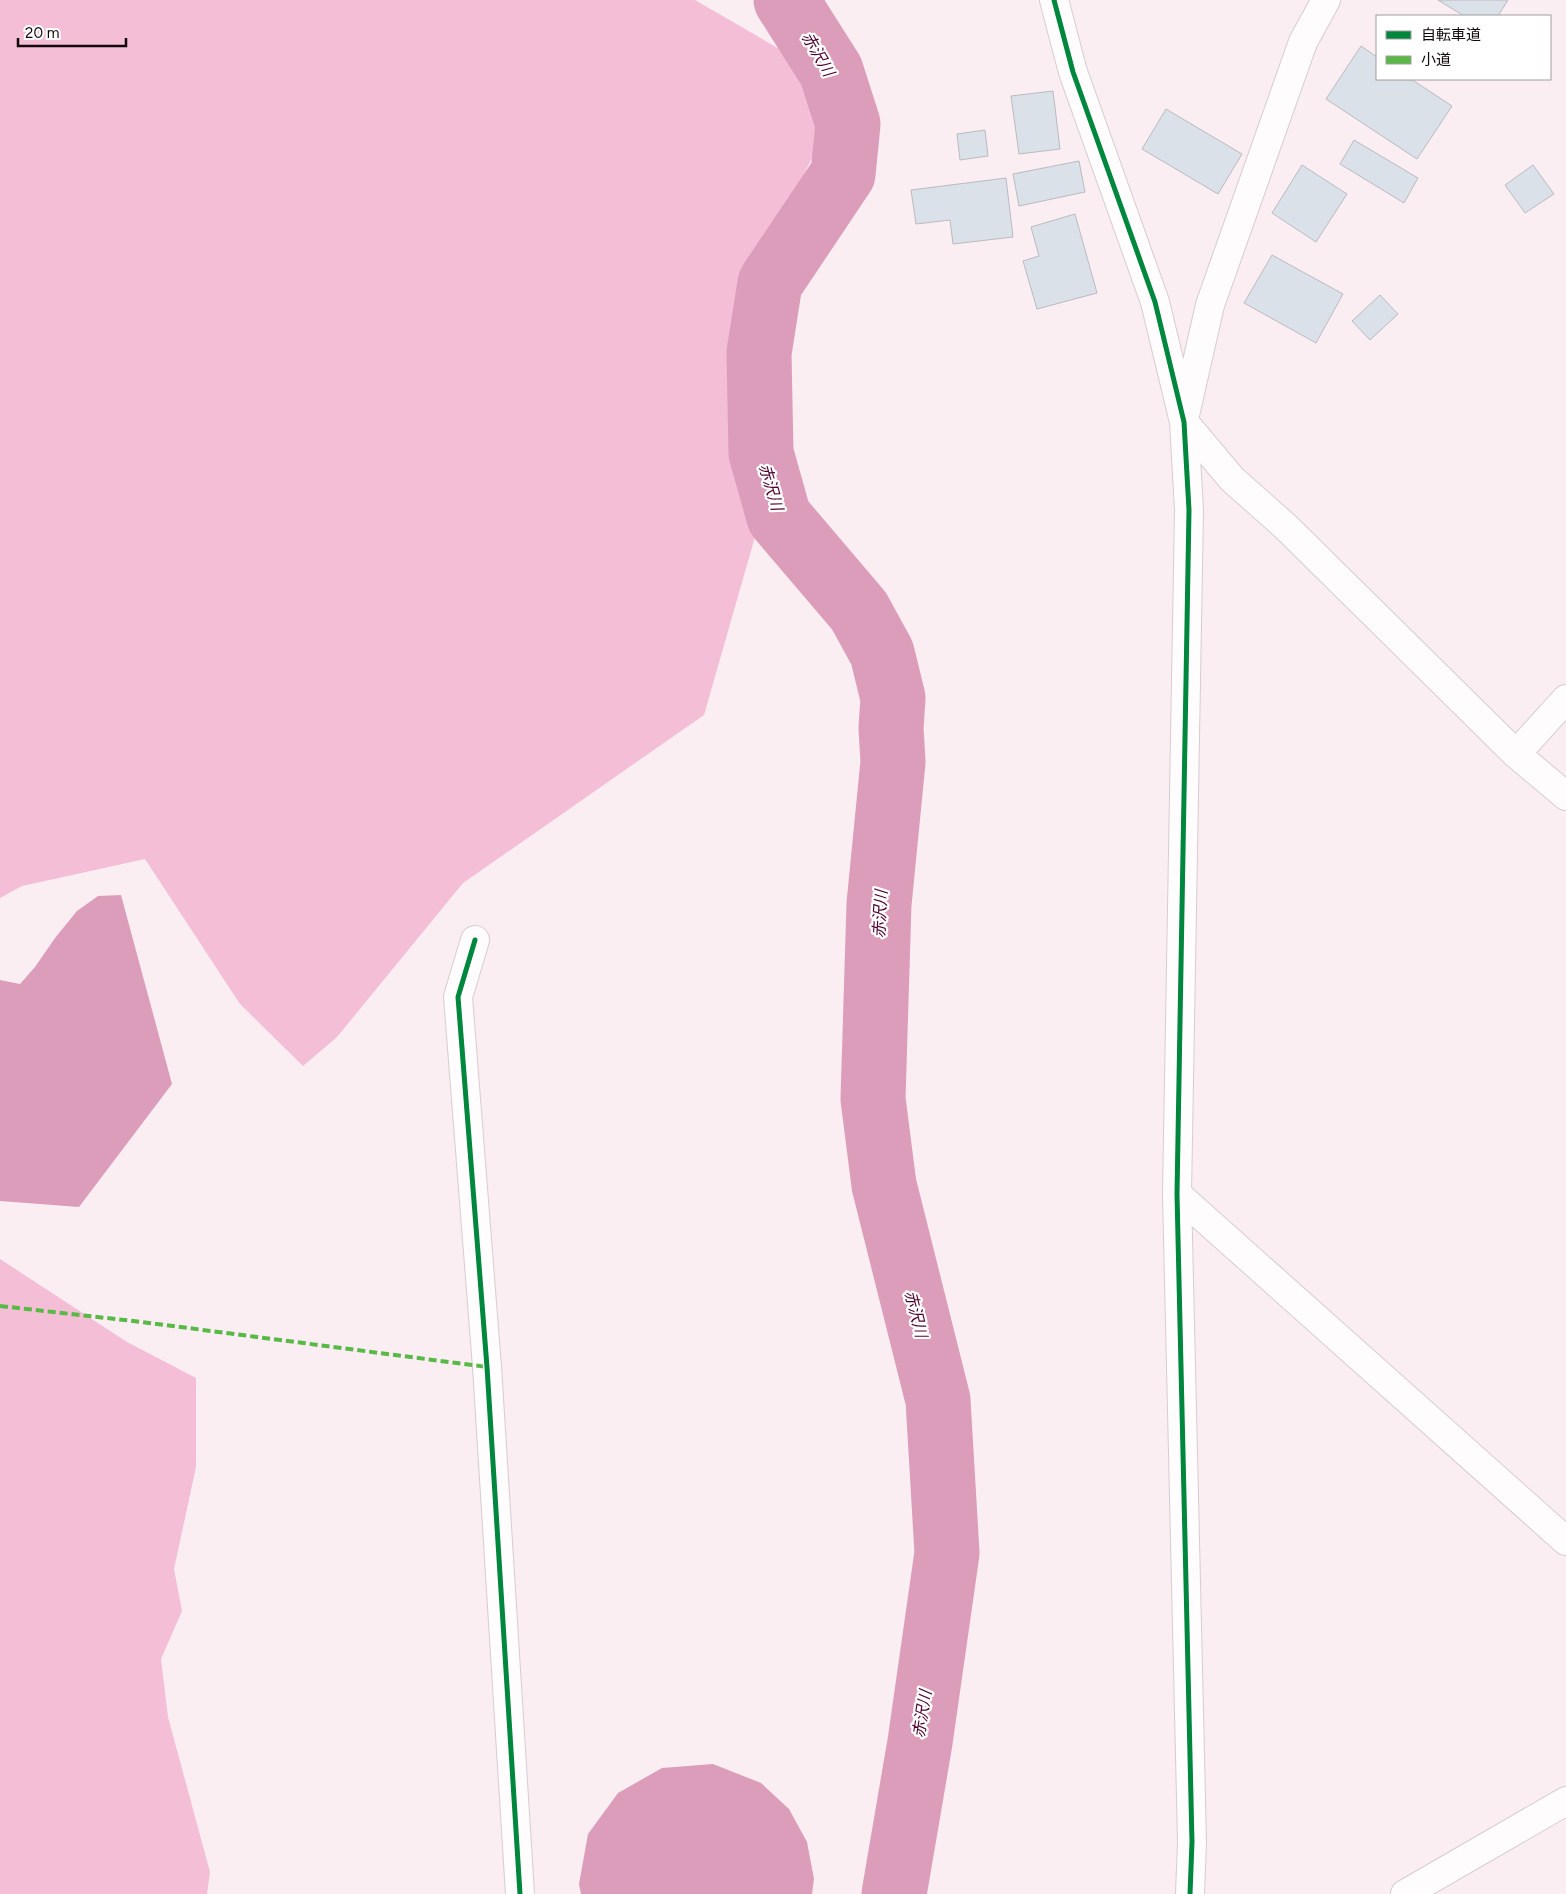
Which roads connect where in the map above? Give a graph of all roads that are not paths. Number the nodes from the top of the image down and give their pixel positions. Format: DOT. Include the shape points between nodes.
graph roads {
  1 [pos="1054,0"];
  2 [pos="1326,0"];
  3 [pos="1184,422"];
  4 [pos="1566,699"];
  5 [pos="1516,754"];
  6 [pos="1566,796"];
  7 [pos="475,940"];
  8 [pos="1177,1194"];
  9 [pos="1566,1541"];
  10 [pos="1566,1802"];
  11 [pos="520,1894"];
  12 [pos="1190,1894"];
  13 [pos="1405,1894"];
  1 -- 3 [label="street" via="1073,72 1155,302"];
  2 -- 3 [label="street" via="1303,42 1210,305"];
  3 -- 5 [label="street" via="1232,479 1286,527"];
  3 -- 8 [label="street" via="1189,510"];
  4 -- 5 [label="street"];
  5 -- 6 [label="street"];
  7 -- 11 [label="street" via="458,997 487,1368"];
  8 -- 9 [label="street"];
  8 -- 12 [label="street" via="1192,1832"];
  10 -- 13 [label="street"];
}
